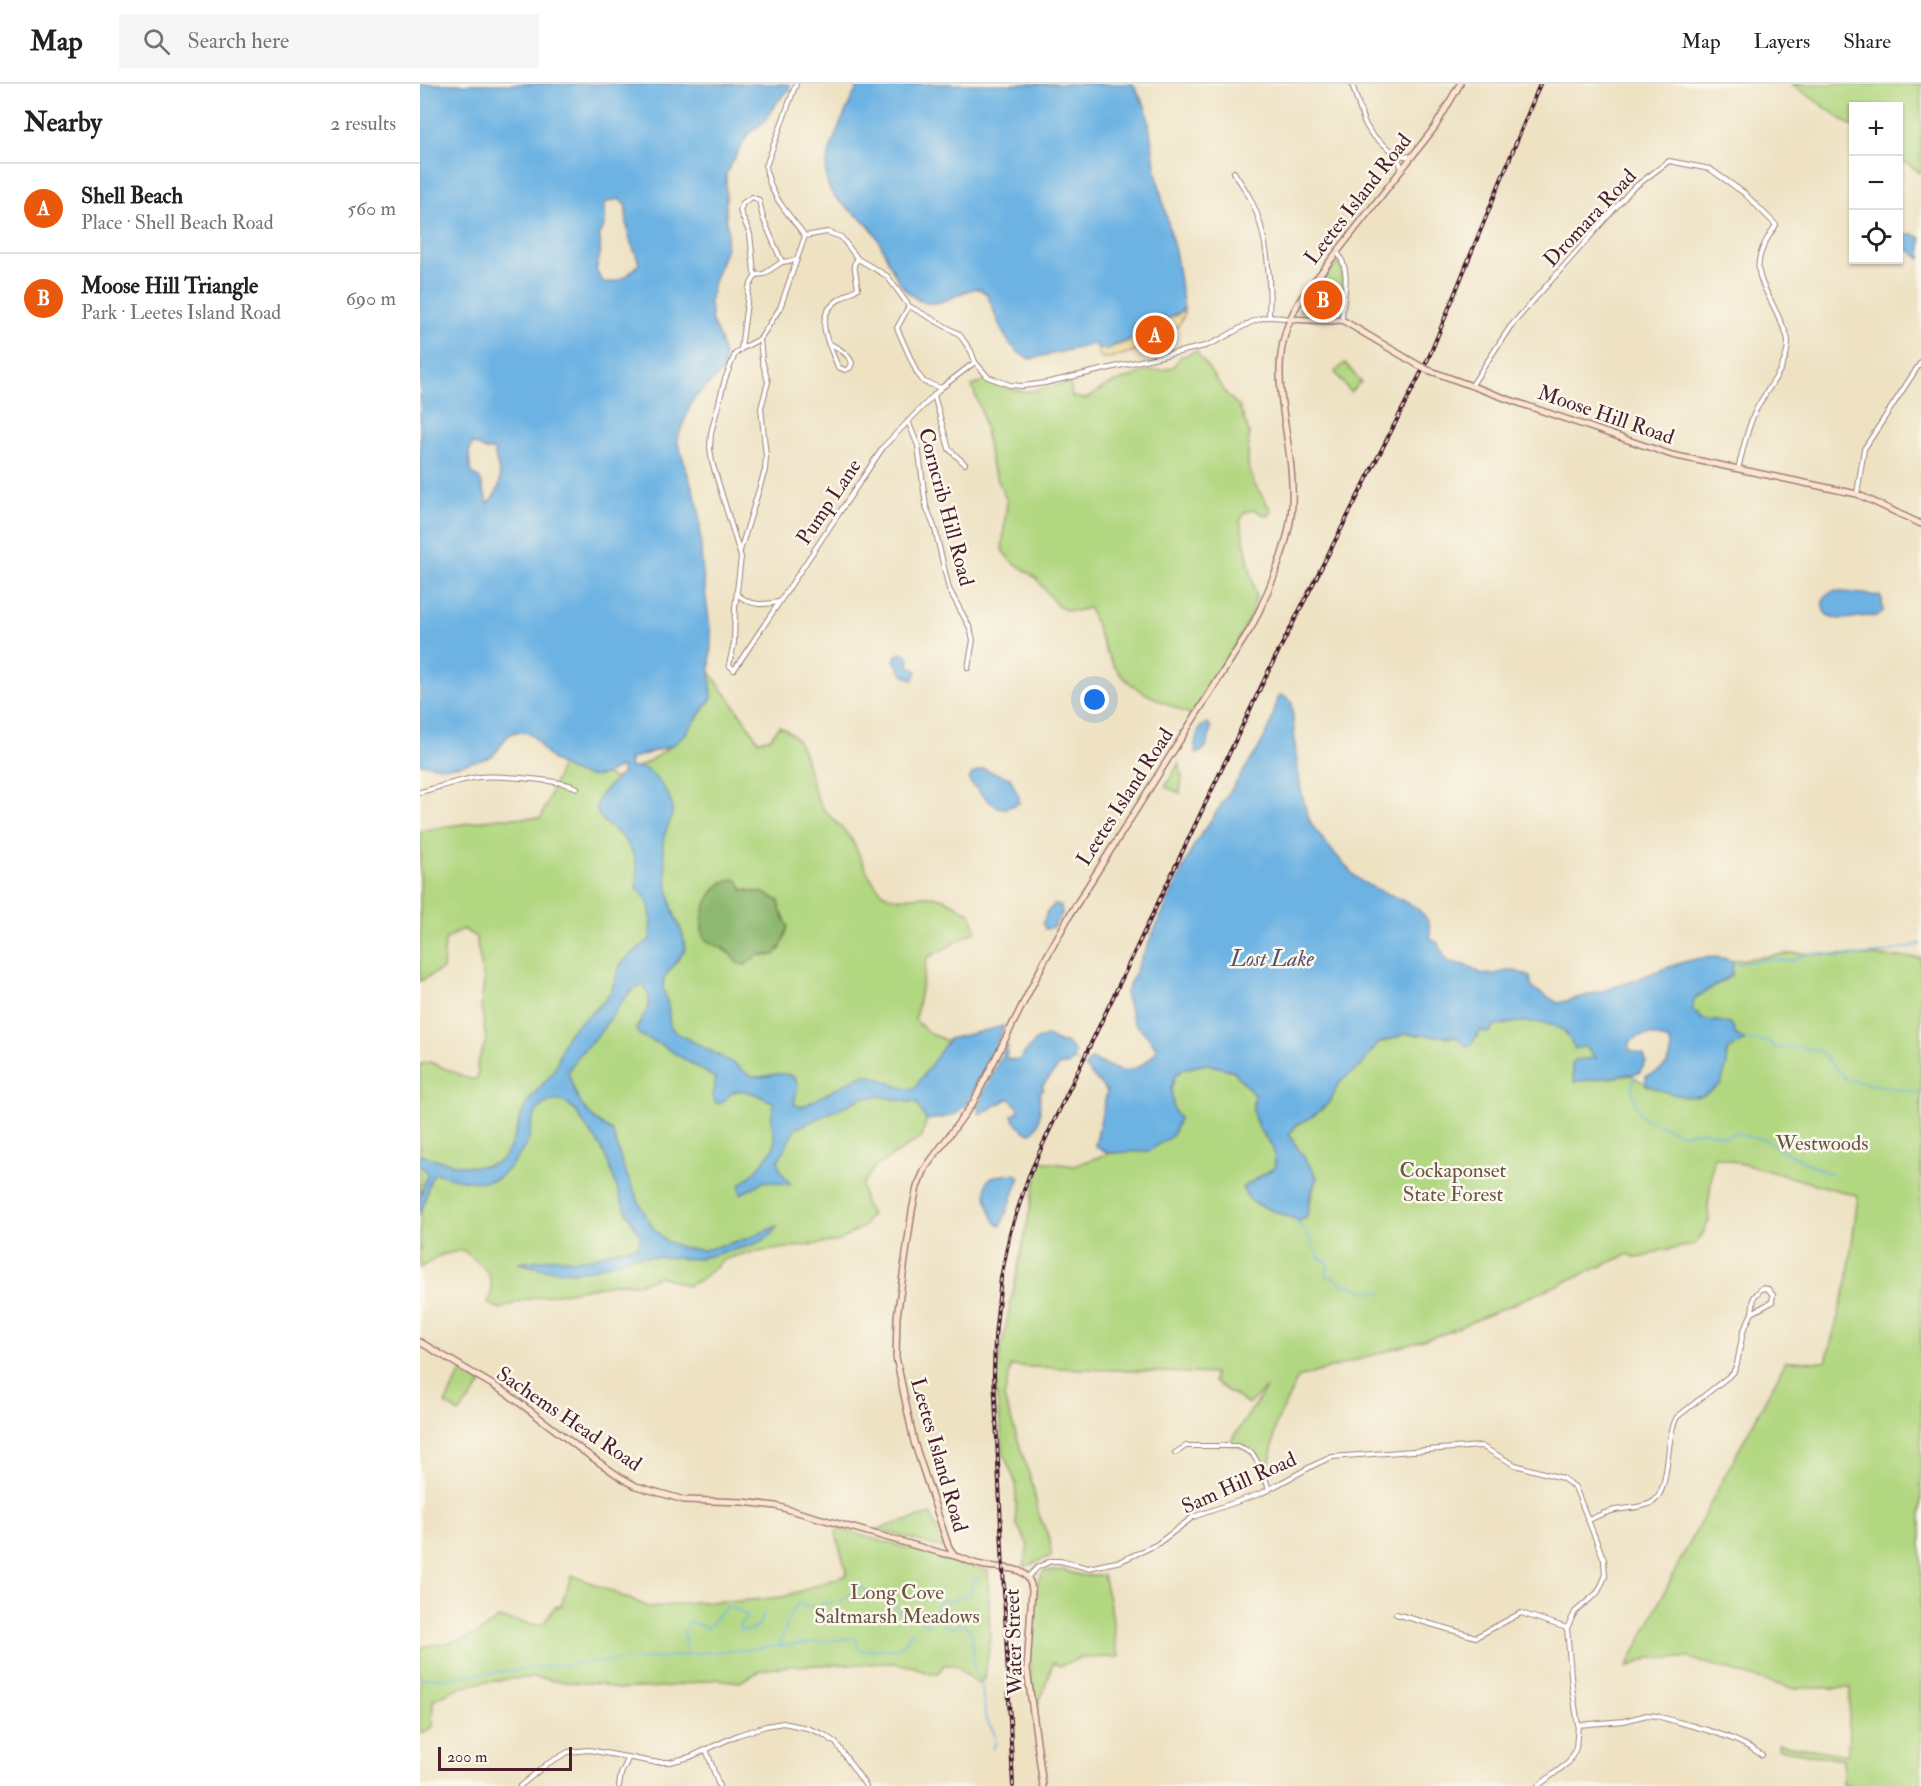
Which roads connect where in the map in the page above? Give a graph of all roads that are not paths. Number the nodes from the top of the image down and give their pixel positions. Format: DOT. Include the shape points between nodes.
graph roads {
  1 [pos="796,84"];
  2 [pos="1353,84"];
  3 [pos="1460,84"];
  4 [pos="1397,155"];
  5 [pos="1412,157"];
  6 [pos="1402,170"];
  7 [pos="1234,171"];
  8 [pos="805,236"];
  9 [pos="1337,252"];
  10 [pos="858,259"];
  11 [pos="796,260"];
  12 [pos="782,262"];
  13 [pos="756,275"];
  14 [pos="909,306"];
  15 [pos="1269,316"];
  16 [pos="1290,319"];
  17 [pos="1342,320"];
  18 [pos="760,339"];
  19 [pos="828,343"];
  20 [pos="741,349"];
  21 [pos="975,362"];
  22 [pos="1921,362"];
  23 [pos="1472,385"];
  24 [pos="941,388"];
  25 [pos="934,394"];
  26 [pos="908,421"];
  27 [pos="965,464"];
  28 [pos="1738,469"];
  29 [pos="1857,494"];
  30 [pos="1921,524"];
  31 [pos="740,552"];
  32 [pos="738,595"];
  33 [pos="780,602"];
  34 [pos="968,668"];
  35 [pos="577,788"];
  36 [pos="420,792"];
  37 [pos="1752,1313"];
  38 [pos="420,1342"];
  39 [pos="1175,1453"];
  40 [pos="1269,1490"];
  41 [pos="1589,1520"];
  42 [pos="953,1554"];
  43 [pos="1028,1577"];
  44 [pos="1396,1614"];
  45 [pos="1567,1628"];
  46 [pos="1578,1725"];
  47 [pos="706,1749"];
  48 [pos="1762,1755"];
  49 [pos="629,1757"];
  50 [pos="520,1786"];
  51 [pos="619,1786"];
  52 [pos="719,1786"];
  53 [pos="866,1786"];
  54 [pos="1043,1786"];
  55 [pos="1538,1786"];
  1 -- 8 [label="street" via="765,166 771,190"];
  2 -- 4 [label="street" via="1367,129"];
  3 -- 5 [label="main road, Leetes Island Road" via="1441,119"];
  4 -- 5 [label="street"];
  4 -- 6 [label="street"];
  5 -- 6 [label="main road, Leetes Island Road"];
  6 -- 9 [label="main road, Leetes Island Road"];
  7 -- 15 [label="street" via="1252,202 1262,234"];
  8 -- 10 [label="street" via="833,233"];
  8 -- 11 [label="street"];
  9 -- 16 [label="main road, Leetes Island Road"];
  9 -- 17 [label="street" via="1346,277"];
  10 -- 14 [label="street" via="887,276"];
  10 -- 19 [label="street" via="854,264 858,288 836,302 824,322"];
  11 -- 12 [label="street"];
  11 -- 18 [label="street" via="780,308"];
  12 -- 13 [label="street"];
  12 -- 13 [label="street" via="759,200 748,198 740,211 750,234"];
  13 -- 20 [label="street" via="749,287"];
  14 -- 21 [label="street" via="959,334"];
  14 -- 24 [label="street" via="897,328 917,373 924,382"];
  15 -- 16 [label="street"];
  15 -- 21 [label="street" via="1212,344 1045,383 1023,386 993,380"];
  16 -- 17 [label="main road, Moose Hill Road"];
  16 -- 42 [label="main road, Leetes Island Road" via="1281,347 1279,381 1292,506 1286,538 1263,603 1237,652 1066,922 973,1103 932,1157 914,1199 897,1317 896,1357 914,1442"];
  17 -- 23 [label="main road, Moose Hill Road, bridge" via="1418,365"];
  18 -- 20 [label="street"];
  18 -- 31 [label="street" via="768,382 761,408 765,470"];
  19 -- 19 [label="street" via="838,367 850,368 850,358"];
  20 -- 31 [label="street" via="725,379 710,448"];
  21 -- 24 [label="street, Pump Lane"];
  22 -- 29 [label="street" via="1864,449"];
  23 -- 28 [label="main road, Moose Hill Road" via="1672,455"];
  23 -- 28 [label="street, Dromara Road" via="1510,327 1632,189 1669,161 1710,169 1744,193 1776,225 1764,243 1757,265 1788,341 1785,357 1755,412"];
  24 -- 25 [label="street, Pump Lane"];
  25 -- 26 [label="street, Pump Lane"];
  25 -- 27 [label="street" via="949,448"];
  26 -- 33 [label="street, Pump Lane" via="884,446"];
  26 -- 34 [label="street, Corncrib Hill Road" via="918,446 926,506 949,590 973,640"];
  28 -- 29 [label="main road, Moose Hill Road"];
  29 -- 30 [label="main road, Moose Hill Road"];
  31 -- 32 [label="street"];
  32 -- 33 [label="street" via="759,606"];
  32 -- 33 [label="street, Pump Lane" via="735,643 729,665 734,670"];
  35 -- 36 [label="street" via="553,781 482,777"];
  37 -- 37 [label="street" via="1754,1297 1764,1288 1770,1290 1772,1302"];
  37 -- 41 [label="street" via="1733,1372 1673,1424 1665,1483 1657,1498 1650,1504"];
  38 -- 42 [label="main road, Sachems Head Road" via="508,1394 636,1486 684,1500 776,1506"];
  39 -- 40 [label="street" via="1186,1446 1238,1446 1252,1453"];
  40 -- 41 [label="street, Sam Hill Road" via="1332,1457 1481,1446 1515,1465 1569,1481"];
  40 -- 43 [label="street, Sam Hill Road" via="1193,1516 1156,1545 1113,1564 1088,1568 1051,1561"];
  41 -- 45 [label="street, Sam Hill Road" via="1604,1560 1604,1581 1575,1612"];
  42 -- 43 [label="main road, Water Street" via="985,1566 1014,1569"];
  43 -- 54 [label="main road, Water Street" via="1032,1590 1027,1668"];
  44 -- 45 [label="street" via="1476,1637 1521,1613"];
  45 -- 46 [label="street"];
  46 -- 48 [label="street" via="1657,1716 1730,1737"];
  46 -- 55 [label="street" via="1572,1757"];
  47 -- 49 [label="street" via="670,1762"];
  47 -- 52 [label="street"];
  47 -- 53 [label="street" via="766,1726 795,1725 823,1734 836,1743"];
  49 -- 50 [label="street" via="589,1750 568,1752"];
  49 -- 51 [label="street"];
}
